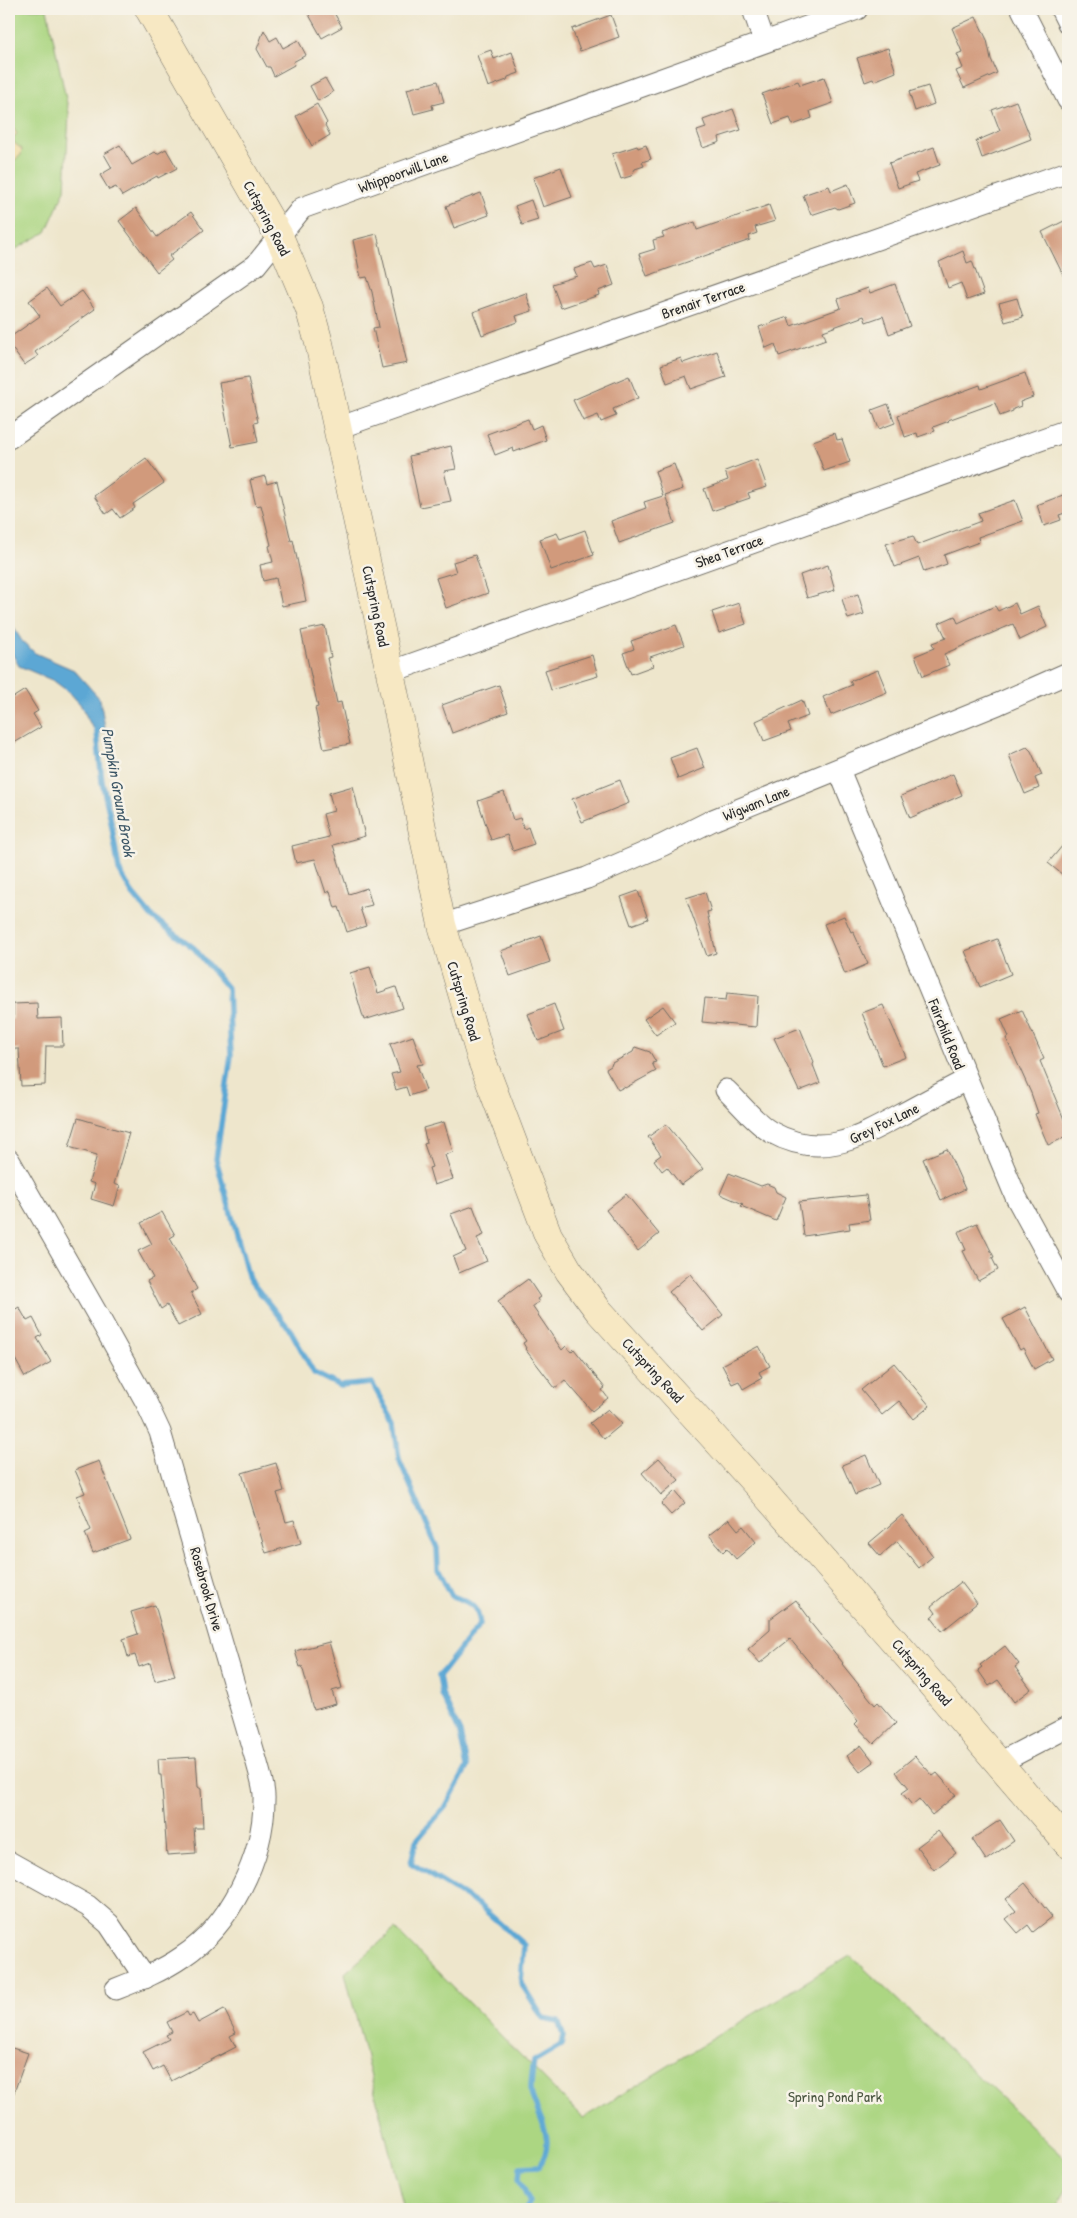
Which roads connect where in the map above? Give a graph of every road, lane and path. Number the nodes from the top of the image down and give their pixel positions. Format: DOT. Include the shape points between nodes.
graph roads {
  1 [pos="150,9"];
  2 [pos="753,9"];
  3 [pos="857,9"];
  4 [pos="1022,9"];
  5 [pos="1061,9"];
  6 [pos="1068,23"];
  7 [pos="764,41"];
  8 [pos="1068,100"];
  9 [pos="1068,172"];
  10 [pos="279,236"];
  11 [pos="338,428"];
  12 [pos="1068,430"];
  13 [pos="9,438"];
  14 [pos="390,672"];
  15 [pos="1068,673"];
  16 [pos="839,770"];
  17 [pos="442,925"];
  18 [pos="966,1080"];
  19 [pos="726,1090"];
  20 [pos="9,1160"];
  21 [pos="1068,1292"];
  22 [pos="1068,1727"];
  23 [pos="999,1763"];
  24 [pos="1068,1844"];
  25 [pos="9,1862"];
  26 [pos="145,1978"];
  27 [pos="116,1989"];
  1 -- 10 [label="street, Cutspring Road"];
  2 -- 7 [label="street"];
  3 -- 7 [label="street, Whippoorwill Lane"];
  4 -- 8 [label="street"];
  5 -- 6 [label="street"];
  7 -- 10 [label="street, Whippoorwill Lane" via="302,208"];
  9 -- 11 [label="street, Brenair Terrace"];
  10 -- 11 [label="street, Cutspring Road" via="309,307"];
  10 -- 13 [label="street, Whippoorwill Lane" via="256,264"];
  11 -- 14 [label="street, Cutspring Road"];
  12 -- 14 [label="street, Shea Terrace"];
  14 -- 17 [label="street, Cutspring Road"];
  15 -- 16 [label="street, Wigwam Lane"];
  16 -- 17 [label="street, Wigwam Lane" via="730,813 587,878"];
  16 -- 18 [label="street, Fairchild Road"];
  17 -- 23 [label="street, Cutspring Road" via="494,1093 544,1226 569,1271 598,1310 759,1487"];
  18 -- 19 [label="street, Grey Fox Lane" via="863,1135 840,1144 816,1146 793,1142 769,1131"];
  18 -- 21 [label="street, Fairchild Road" via="1016,1197"];
  20 -- 26 [label="street, Rosebrook Drive" via="160,1432 262,1780 264,1799 259,1841 246,1878 206,1937 182,1957"];
  22 -- 23 [label="street"];
  23 -- 24 [label="street, Cutspring Road"];
  25 -- 26 [label="street" via="95,1912 109,1924"];
  26 -- 27 [label="street, Rosebrook Drive"];
}
